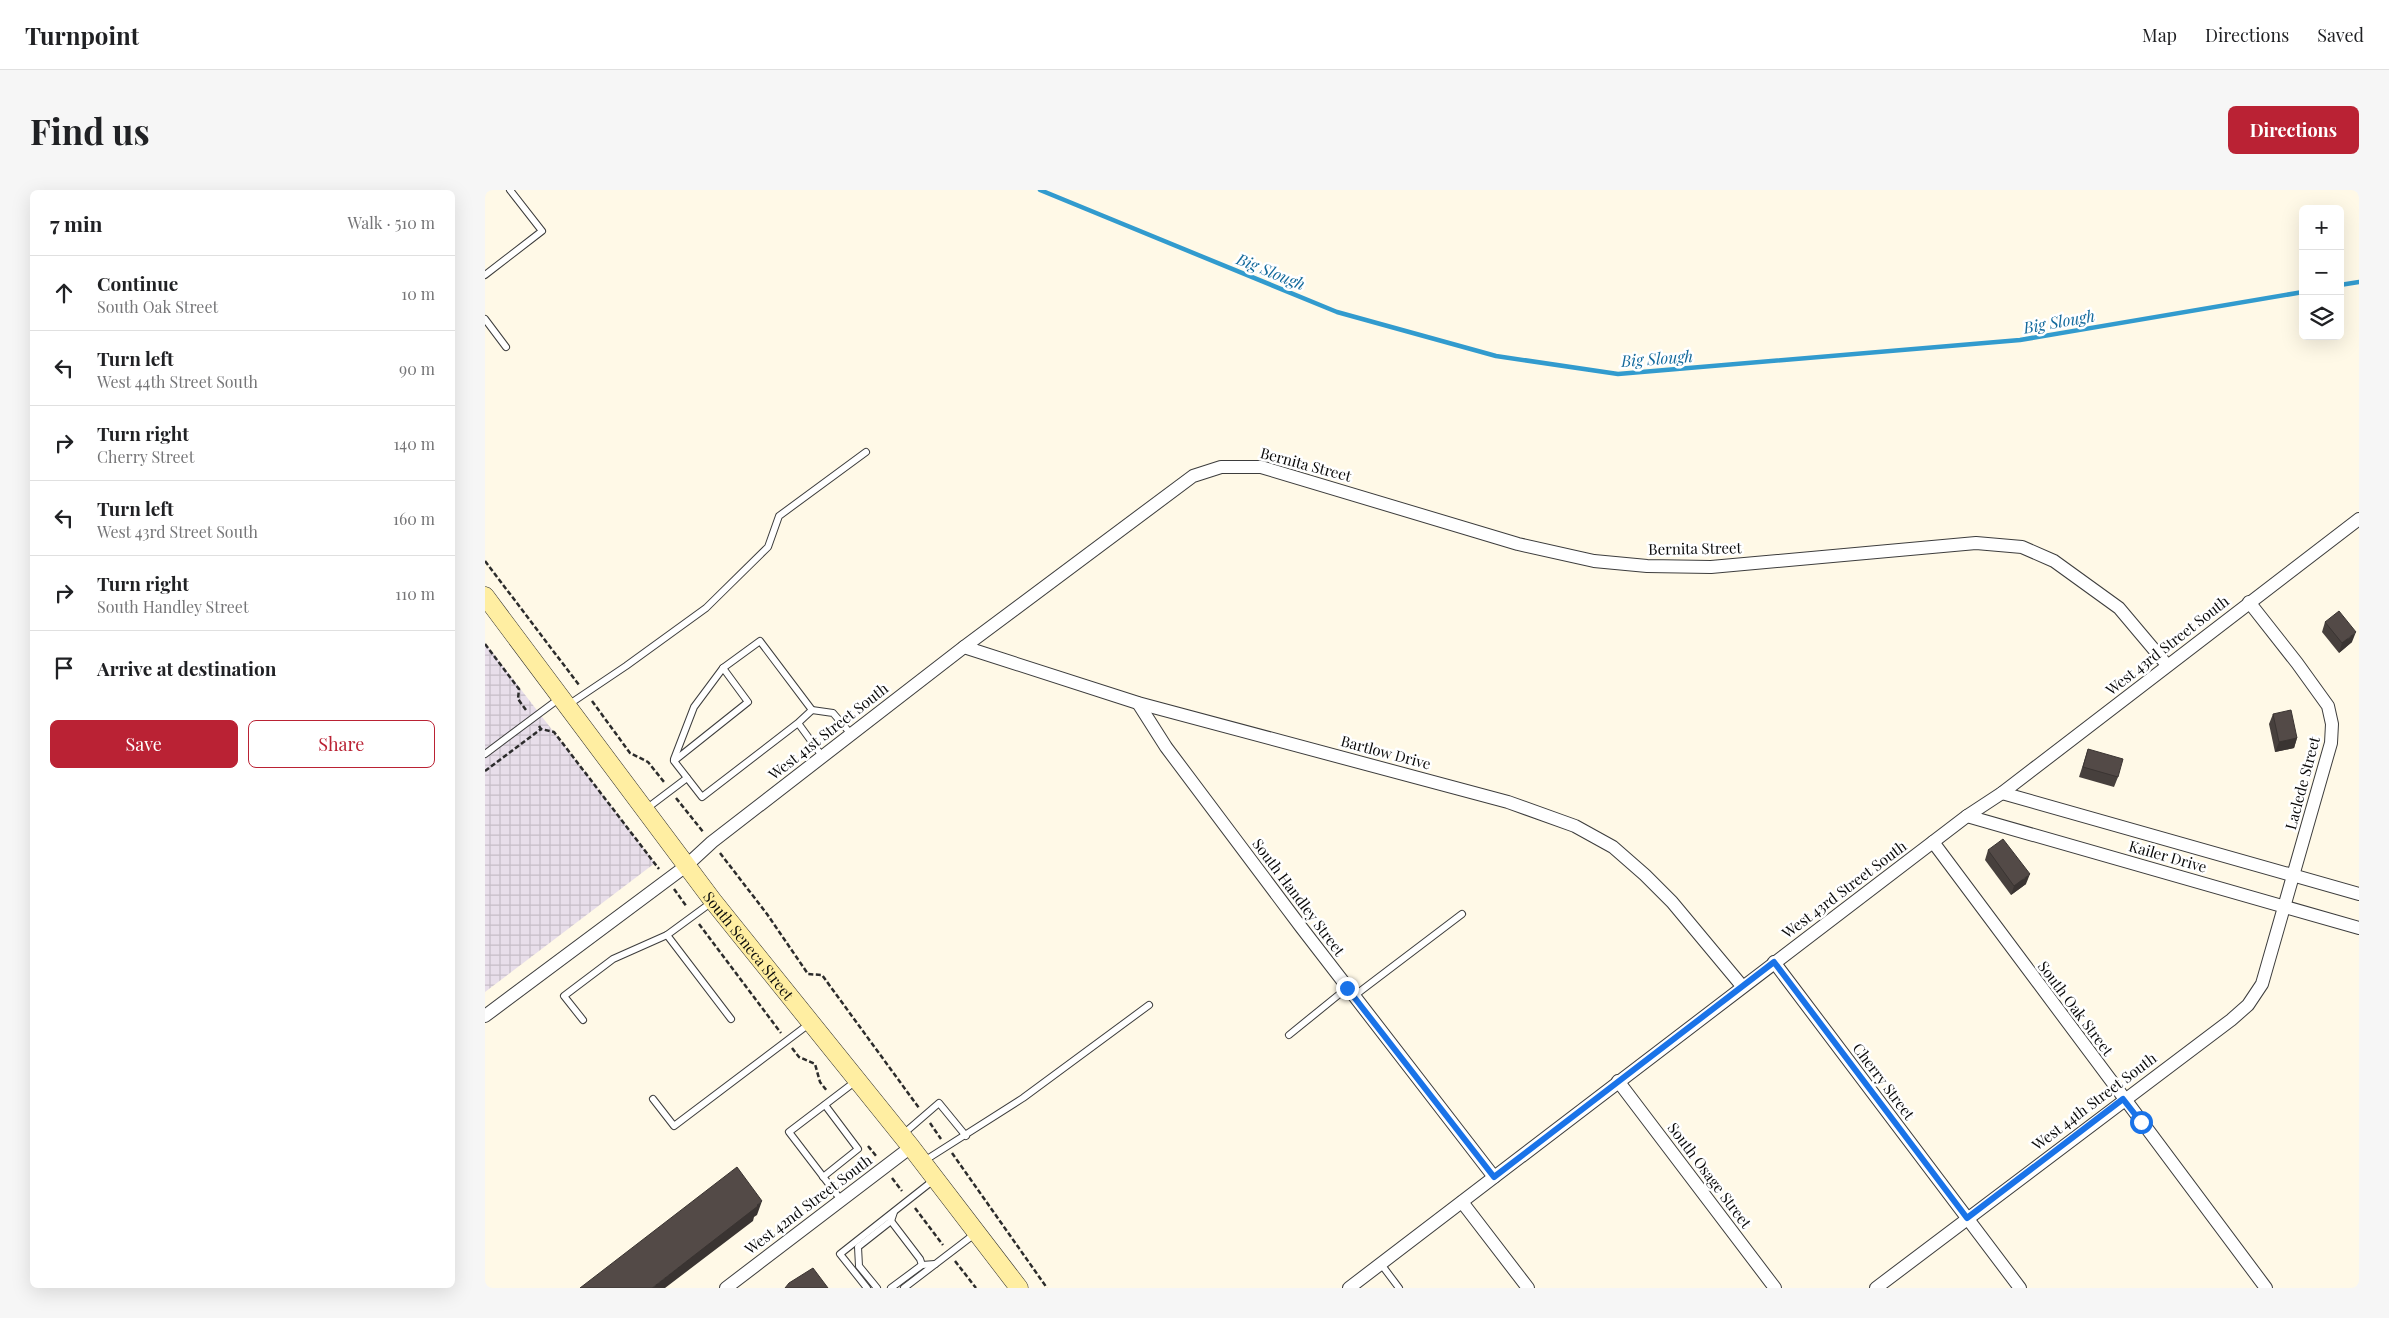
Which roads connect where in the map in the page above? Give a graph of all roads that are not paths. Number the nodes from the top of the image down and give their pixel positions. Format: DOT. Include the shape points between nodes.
graph roads {
  1 [pos="510,190"];
  2 [pos="485,275"];
  3 [pos="485,319"];
  4 [pos="505,347"];
  5 [pos="865,452"];
  6 [pos="1193,476"];
  7 [pos="2359,519"];
  8 [pos="485,596"];
  9 [pos="2249,602"];
  10 [pos="963,647"];
  11 [pos="2167,665"];
  12 [pos="723,668"];
  13 [pos="563,701"];
  14 [pos="1138,703"];
  15 [pos="813,710"];
  16 [pos="798,723"];
  17 [pos="851,734"];
  18 [pos="485,754"];
  19 [pos="822,756"];
  20 [pos="674,761"];
  21 [pos="687,778"];
  22 [pos="2002,793"];
  23 [pos="645,810"];
  24 [pos="1967,816"];
  25 [pos="1933,842"];
  26 [pos="686,866"];
  27 [pos="2293,875"];
  28 [pos="2359,894"];
  29 [pos="713,901"];
  30 [pos="2284,906"];
  31 [pos="1463,914"];
  32 [pos="2359,928"];
  33 [pos="667,935"];
  34 [pos="1774,962"];
  35 [pos="1742,986"];
  36 [pos="1351,992"];
  37 [pos="1149,1005"];
  38 [pos="485,1016"];
  39 [pos="731,1019"];
  40 [pos="583,1020"];
  41 [pos="810,1023"];
  42 [pos="1289,1034"];
  43 [pos="857,1080"];
  44 [pos="1619,1081"];
  45 [pos="653,1099"];
  46 [pos="2123,1099"];
  47 [pos="825,1105"];
  48 [pos="966,1136"];
  49 [pos="906,1141"];
  50 [pos="923,1162"];
  51 [pos="823,1177"];
  52 [pos="1494,1177"];
  53 [pos="935,1178"];
  54 [pos="841,1200"];
  55 [pos="1462,1202"];
  56 [pos="894,1212"];
  57 [pos="1967,1218"];
  58 [pos="891,1220"];
  59 [pos="977,1232"];
  60 [pos="935,1264"];
  61 [pos="1381,1264"];
  62 [pos="922,1265"];
  63 [pos="726,1288"];
  64 [pos="867,1288"];
  65 [pos="877,1288"];
  66 [pos="891,1288"];
  67 [pos="904,1288"];
  68 [pos="1019,1288"];
  69 [pos="1349,1288"];
  70 [pos="1399,1288"];
  71 [pos="1528,1288"];
  72 [pos="1775,1288"];
  73 [pos="1876,1288"];
  74 [pos="2021,1288"];
  75 [pos="2266,1288"];
  1 -- 2 [label="lane" via="542,231"];
  3 -- 4 [label="lane"];
  5 -- 13 [label="lane" via="779,516 768,548 706,608 585,693"];
  6 -- 10 [label="street, West 41st Street South"];
  6 -- 11 [label="street, Bernita Street" via="1221,467 1261,467 1518,544 1594,561 1647,566 1711,567 1976,543 2022,547 2054,561 2119,608"];
  7 -- 9 [label="street, West 43rd Street South"];
  8 -- 13 [label="street, South Seneca Street"];
  9 -- 11 [label="street, West 43rd Street South"];
  9 -- 27 [label="street, Laclede Street" via="2315,686 2328,706 2332,724 2331,743"];
  10 -- 14 [label="street, Bartlow Drive"];
  10 -- 17 [label="street, West 41st Street South"];
  11 -- 22 [label="street, West 43rd Street South"];
  12 -- 15 [label="lane" via="760,641"];
  12 -- 20 [label="lane" via="694,707"];
  12 -- 20 [label="lane" via="748,702"];
  13 -- 18 [label="lane" via="533,718"];
  13 -- 23 [label="street, South Seneca Street"];
  14 -- 35 [label="street, Bartlow Drive" via="1508,802 1592,834 1617,851 1672,902"];
  14 -- 36 [label="street, South Handley Street" via="1166,747"];
  15 -- 16 [label="lane"];
  15 -- 17 [label="lane" via="833,713"];
  16 -- 19 [label="lane"];
  16 -- 21 [label="lane" via="702,797"];
  17 -- 19 [label="street, West 41st Street South"];
  19 -- 26 [label="street, West 41st Street South"];
  20 -- 21 [label="lane"];
  21 -- 23 [label="lane"];
  22 -- 24 [label="street, West 43rd Street South"];
  22 -- 27 [label="street, Kailer Drive"];
  23 -- 26 [label="street, South Seneca Street"];
  24 -- 25 [label="street, West 43rd Street South"];
  24 -- 30 [label="street, Kailer Drive"];
  25 -- 34 [label="street, West 43rd Street South"];
  25 -- 46 [label="street, South Oak Street"];
  26 -- 29 [label="street, South Seneca Street"];
  26 -- 38 [label="street, West 41st Street South"];
  27 -- 28 [label="street, Kailer Drive"];
  27 -- 30 [label="street, Laclede Street"];
  29 -- 33 [label="lane"];
  29 -- 41 [label="street, South Seneca Street"];
  30 -- 32 [label="street, Kailer Drive"];
  30 -- 46 [label="street, West 44th Street South" via="2262,984 2248,1005"];
  31 -- 36 [label="lane"];
  33 -- 39 [label="lane"];
  33 -- 40 [label="lane" via="613,959 564,996"];
  34 -- 35 [label="street, West 43rd Street South"];
  34 -- 57 [label="street, Cherry Street"];
  35 -- 44 [label="street, West 43rd Street South"];
  36 -- 42 [label="lane"];
  36 -- 52 [label="street, South Handley Street"];
  37 -- 48 [label="lane"];
  41 -- 43 [label="street, South Seneca Street"];
  41 -- 45 [label="lane" via="674,1126"];
  43 -- 47 [label="lane"];
  43 -- 49 [label="street, South Seneca Street"];
  44 -- 52 [label="street, West 43rd Street South"];
  44 -- 72 [label="street, South Osage Street"];
  46 -- 57 [label="street, West 44th Street South"];
  46 -- 75 [label="street, South Oak Street"];
  47 -- 51 [label="lane" via="858,1149"];
  47 -- 51 [label="lane" via="789,1132"];
  48 -- 49 [label="lane" via="939,1103 924,1115"];
  48 -- 50 [label="lane"];
  49 -- 50 [label="street, South Seneca Street"];
  49 -- 54 [label="street, West 42nd Street South" via="884,1167"];
  50 -- 53 [label="street, South Seneca Street"];
  51 -- 54 [label="lane"];
  52 -- 55 [label="street, West 43rd Street South"];
  53 -- 56 [label="lane"];
  53 -- 59 [label="street, South Seneca Street"];
  54 -- 63 [label="street, West 42nd Street South"];
  55 -- 61 [label="street, West 43rd Street South"];
  55 -- 71 [label="street"];
  56 -- 58 [label="lane"];
  56 -- 64 [label="lane" via="840,1254"];
  57 -- 73 [label="street, West 44th Street South"];
  57 -- 74 [label="street, Cherry Street"];
  58 -- 62 [label="lane"];
  58 -- 65 [label="lane" via="858,1247 859,1266"];
  59 -- 60 [label="lane"];
  59 -- 68 [label="street, South Seneca Street"];
  60 -- 62 [label="lane"];
  60 -- 67 [label="lane"];
  61 -- 69 [label="street, West 43rd Street South"];
  61 -- 70 [label="lane"];
  62 -- 66 [label="lane"];
}
